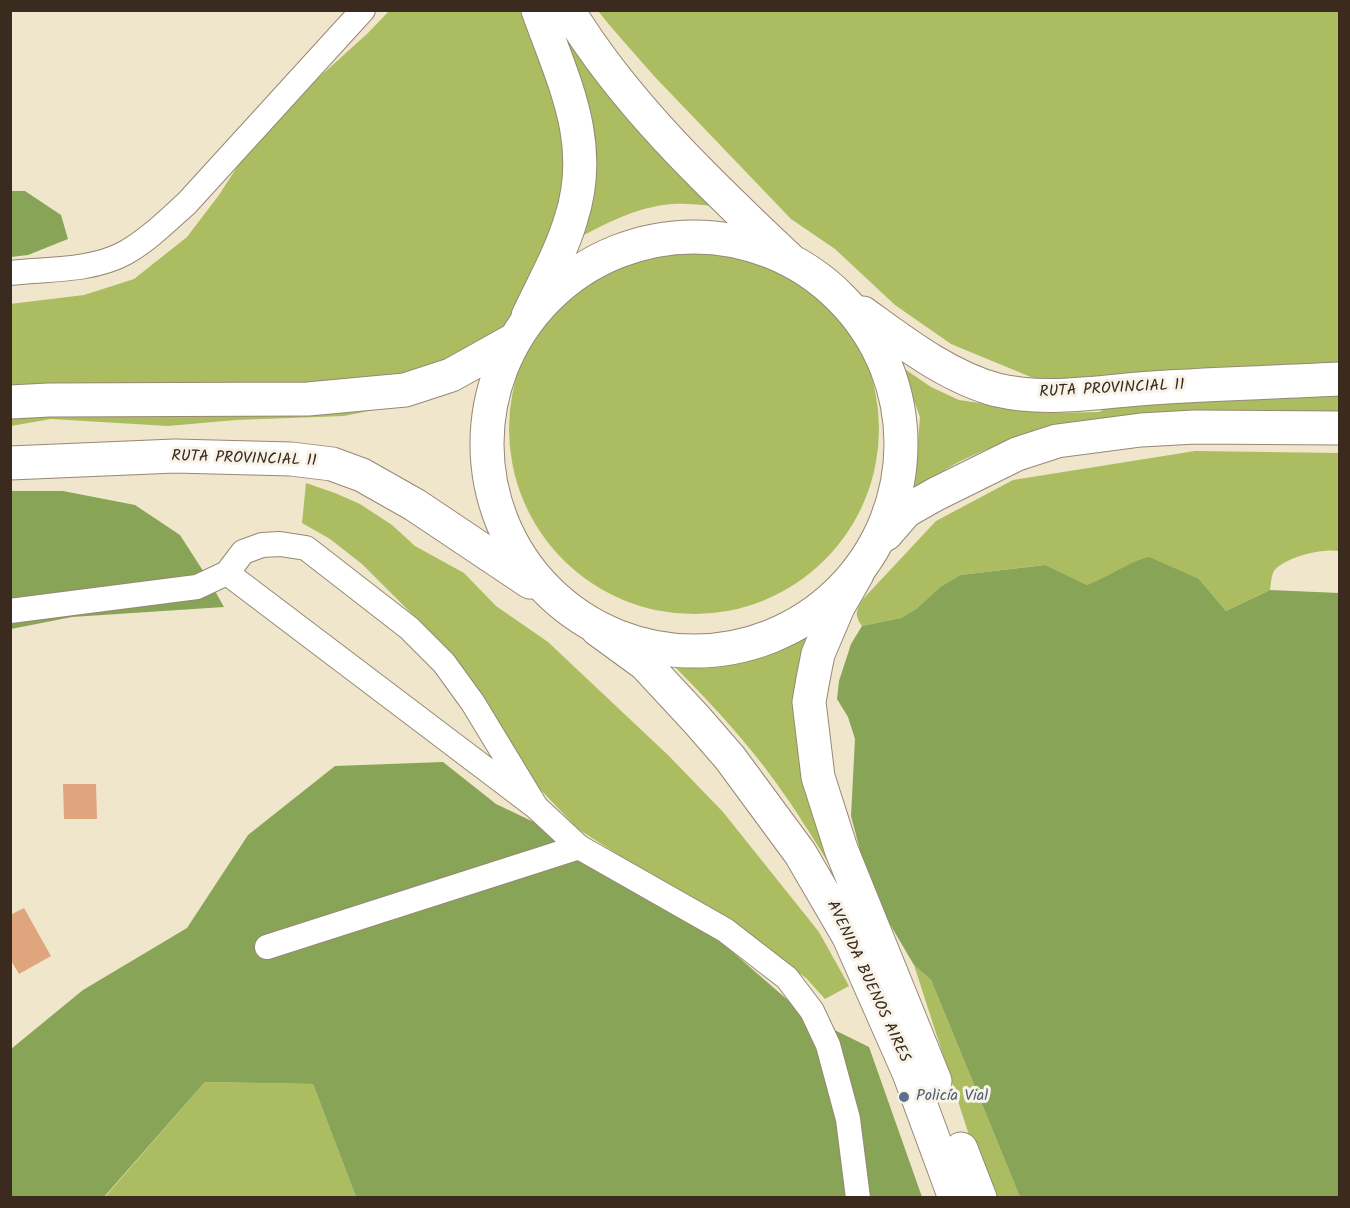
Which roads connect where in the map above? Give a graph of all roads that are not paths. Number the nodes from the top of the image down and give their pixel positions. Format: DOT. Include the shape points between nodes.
graph roads {
  1 [pos="363,10"];
  2 [pos="537,10"];
  3 [pos="567,10"];
  4 [pos="788,258"];
  5 [pos="10,273"];
  6 [pos="840,296"];
  7 [pos="520,328"];
  8 [pos="1340,379"];
  9 [pos="10,402"];
  10 [pos="1340,428"];
  11 [pos="10,463"];
  12 [pos="876,546"];
  13 [pos="227,573"];
  14 [pos="857,574"];
  15 [pos="549,594"];
  16 [pos="10,611"];
  17 [pos="597,629"];
  18 [pos="536,807"];
  19 [pos="579,847"];
  20 [pos="267,947"];
  21 [pos="858,1197"];
  22 [pos="955,1197"];
  23 [pos="980,1197"];
  1 -- 5 [label="street" via="159,229 124,253 92,264"];
  2 -- 7 [label="main road" via="571,102 581,157 572,218"];
  3 -- 4 [label="main road" via="627,92 710,184"];
  4 -- 6 [label="main road, RUTA PROVINCIAL 11"];
  4 -- 7 [label="main road" via="733,240 676,236 620,249 570,276"];
  6 -- 8 [label="main road, RUTA PROVINCIAL 11" via="903,342 960,376 1007,391 1039,396"];
  6 -- 12 [label="main road" via="873,339 894,388 902,442 896,496"];
  7 -- 9 [label="main road" via="451,375 405,390 308,399"];
  7 -- 15 [label="main road" via="492,392 485,446 493,501 515,551"];
  10 -- 12 [label="main road" via="1195,427 1057,441 1017,454 906,511"];
  11 -- 15 [label="main road, RUTA PROVINCIAL 11" via="175,456 332,464 362,475 415,505"];
  12 -- 14 [label="main road"];
  13 -- 16 [label="street" via="196,586"];
  13 -- 18 [label="street"];
  13 -- 18 [label="street" via="243,552 261,545 306,548 409,628 444,663"];
  14 -- 17 [label="main road" via="816,614 765,641 709,653 651,649"];
  14 -- 23 [label="main road, AVENIDA BUENOS AIRES" via="818,654 813,679 809,702 818,777 841,849"];
  15 -- 17 [label="main road, AVENIDA BUENOS AIRES"];
  17 -- 22 [label="main road, AVENIDA BUENOS AIRES" via="645,664 730,758 828,897 909,1073"];
  18 -- 19 [label="street"];
  19 -- 20 [label="street"];
  19 -- 21 [label="street" via="725,930 787,978 812,1011 828,1045 848,1119"];
}
